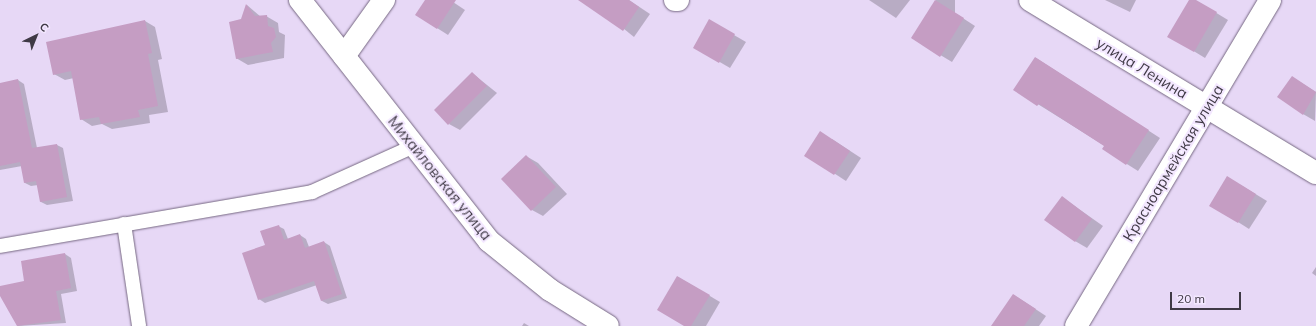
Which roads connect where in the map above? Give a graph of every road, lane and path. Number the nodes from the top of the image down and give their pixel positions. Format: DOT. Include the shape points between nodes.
graph roads {
  1 [pos="300,0"];
  2 [pos="384,0"];
  3 [pos="675,0"];
  4 [pos="678,0"];
  5 [pos="1030,0"];
  6 [pos="1270,0"];
  7 [pos="344,56"];
  8 [pos="1206,107"];
  9 [pos="414,146"];
  10 [pos="1316,173"];
  11 [pos="124,224"];
  12 [pos="0,246"];
  13 [pos="139,326"];
  14 [pos="608,326"];
  15 [pos="1076,326"];
  1 -- 7 [label="street, Михайловская улица"];
  2 -- 7 [label="street"];
  3 -- 4 [label="street"];
  5 -- 8 [label="street, улица Ленина"];
  6 -- 8 [label="street, Красноармейская улица"];
  7 -- 9 [label="street, Михайловская улица"];
  8 -- 10 [label="street, улица Ленина"];
  8 -- 15 [label="street, Красноармейская улица"];
  9 -- 11 [label="lane" via="312,192"];
  9 -- 14 [label="street, Михайловская улица" via="489,241 550,290"];
  11 -- 12 [label="lane"];
  11 -- 13 [label="lane"];
}
